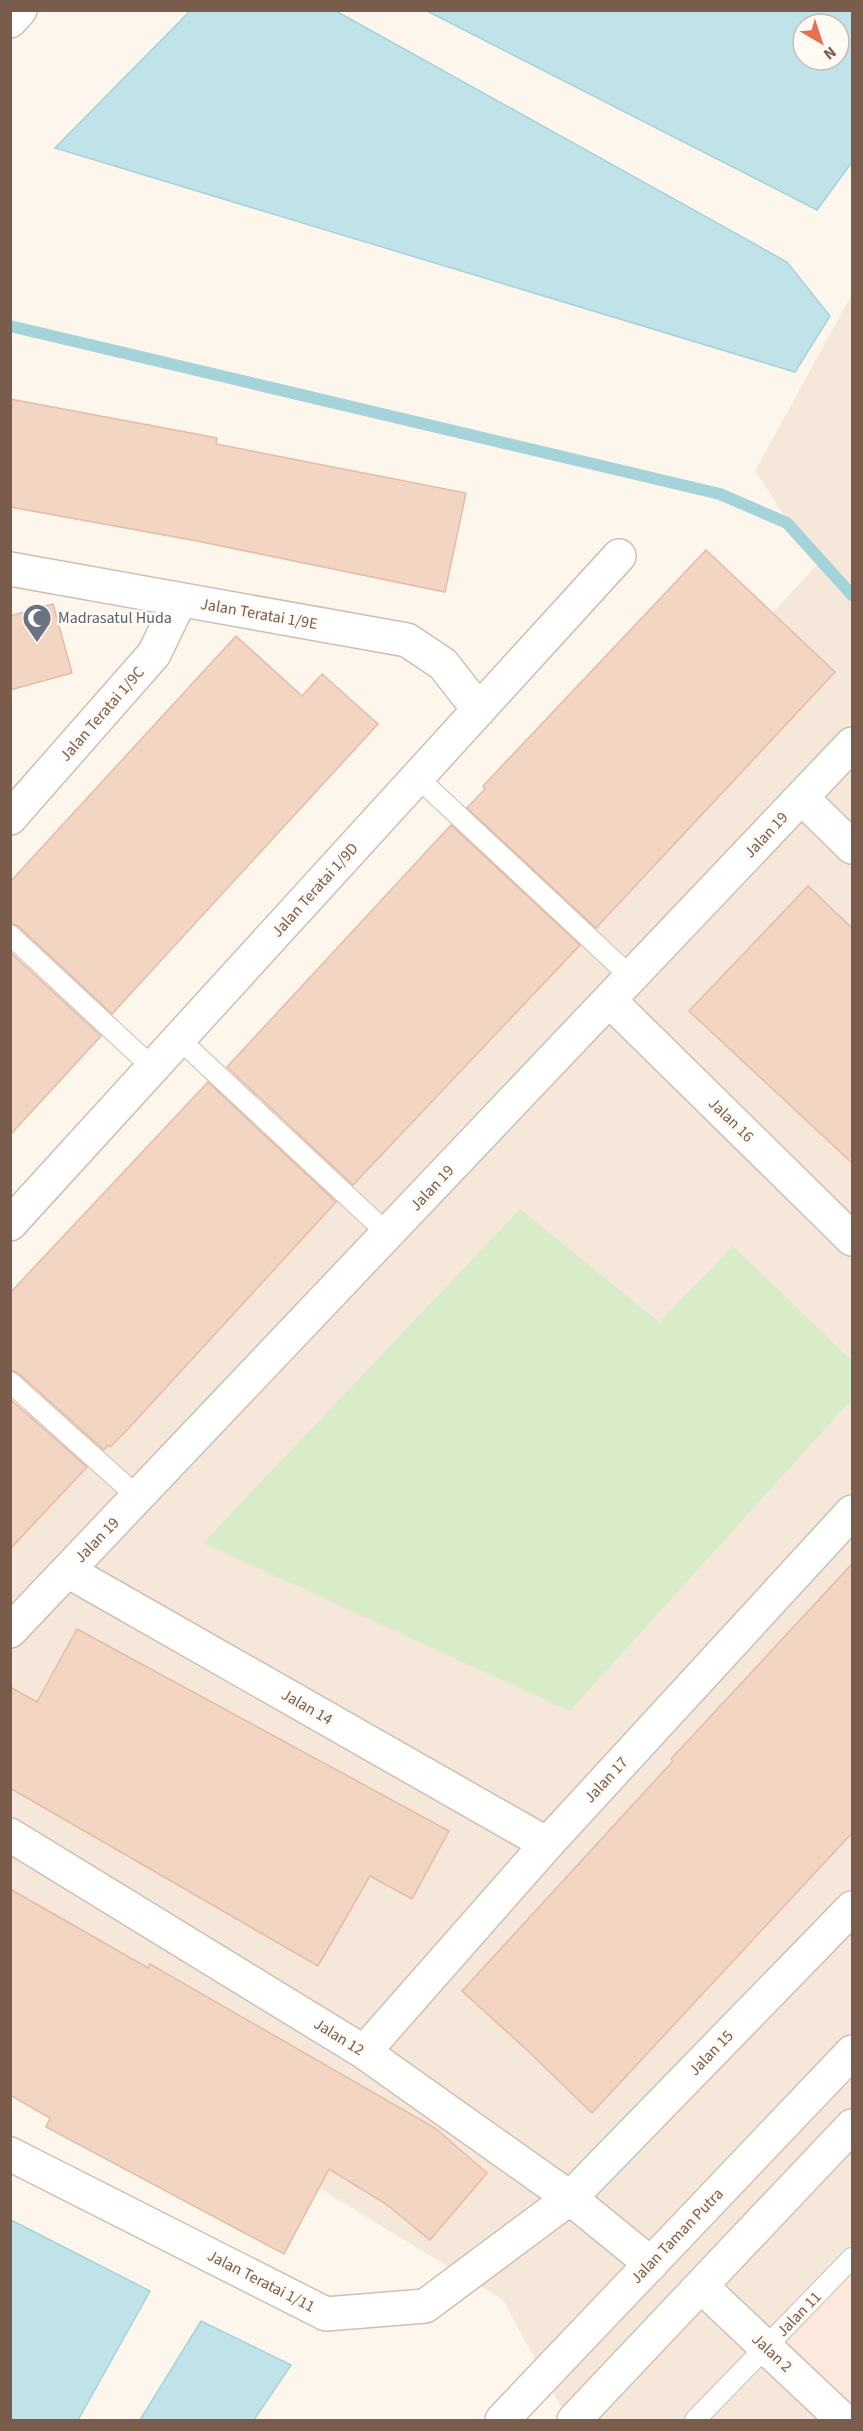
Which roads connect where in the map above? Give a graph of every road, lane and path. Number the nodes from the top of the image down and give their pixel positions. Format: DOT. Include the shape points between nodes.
graph roads {
  1 [pos="20,10"];
  2 [pos="10,21"];
  3 [pos="620,556"];
  4 [pos="10,569"];
  5 [pos="180,600"];
  6 [pos="479,710"];
  7 [pos="852,744"];
  8 [pos="417,777"];
  9 [pos="802,798"];
  10 [pos="10,818"];
  11 [pos="852,848"];
  12 [pos="10,935"];
  13 [pos="632,977"];
  14 [pos="609,1000"];
  15 [pos="179,1039"];
  16 [pos="153,1068"];
  17 [pos="10,1224"];
  18 [pos="388,1234"];
  19 [pos="852,1239"];
  20 [pos="10,1382"];
  21 [pos="138,1497"];
  22 [pos="852,1512"];
  23 [pos="68,1571"];
  24 [pos="10,1631"];
  25 [pos="10,1835"];
  26 [pos="547,1844"];
  27 [pos="852,1908"];
  28 [pos="364,2052"];
  29 [pos="852,2052"];
  30 [pos="852,2126"];
  31 [pos="10,2154"];
  32 [pos="570,2198"];
  33 [pos="852,2258"];
  34 [pos="651,2264"];
  35 [pos="701,2286"];
  36 [pos="767,2348"];
  37 [pos="502,2421"];
  38 [pos="574,2421"];
  39 [pos="695,2421"];
  40 [pos="843,2421"];
  1 -- 2 [label="street"];
  3 -- 6 [label="street, Jalan Teratai 1/9D"];
  4 -- 5 [label="street, Jalan Teratai 1/9E"];
  5 -- 6 [label="street, Jalan Teratai 1/9E" via="407,640 443,664"];
  5 -- 10 [label="street, Jalan Teratai 1/9C" via="154,654"];
  6 -- 8 [label="street, Jalan Teratai 1/9D"];
  7 -- 9 [label="street, Jalan 19"];
  8 -- 13 [label="lane"];
  8 -- 15 [label="street, Jalan Teratai 1/9D"];
  9 -- 11 [label="street"];
  9 -- 13 [label="street, Jalan 19"];
  12 -- 16 [label="lane"];
  13 -- 14 [label="street, Jalan 19"];
  14 -- 18 [label="street, Jalan 19"];
  14 -- 19 [label="street, Jalan 16"];
  15 -- 16 [label="street, Jalan Teratai 1/9D"];
  15 -- 18 [label="lane"];
  16 -- 17 [label="street, Jalan Teratai 1/9D"];
  18 -- 21 [label="street, Jalan 19"];
  20 -- 21 [label="lane"];
  21 -- 23 [label="street, Jalan 19"];
  22 -- 26 [label="street, Jalan 17"];
  23 -- 24 [label="street, Jalan 19"];
  23 -- 26 [label="street, Jalan 14"];
  25 -- 28 [label="street, Jalan 12"];
  26 -- 28 [label="street, Jalan 17"];
  27 -- 32 [label="street, Jalan 15"];
  28 -- 32 [label="street, Jalan 12"];
  29 -- 34 [label="street, Jalan Taman Putra"];
  30 -- 35 [label="street"];
  31 -- 32 [label="street, Jalan Teratai 1/11" via="326,2314 425,2306"];
  32 -- 34 [label="street, Jalan 12"];
  33 -- 36 [label="lane, Jalan 11"];
  34 -- 37 [label="street, Jalan Taman Putra"];
  35 -- 36 [label="street, Jalan 2"];
  35 -- 38 [label="street"];
  36 -- 39 [label="lane, Jalan 11"];
  36 -- 40 [label="street, Jalan 2"];
}
